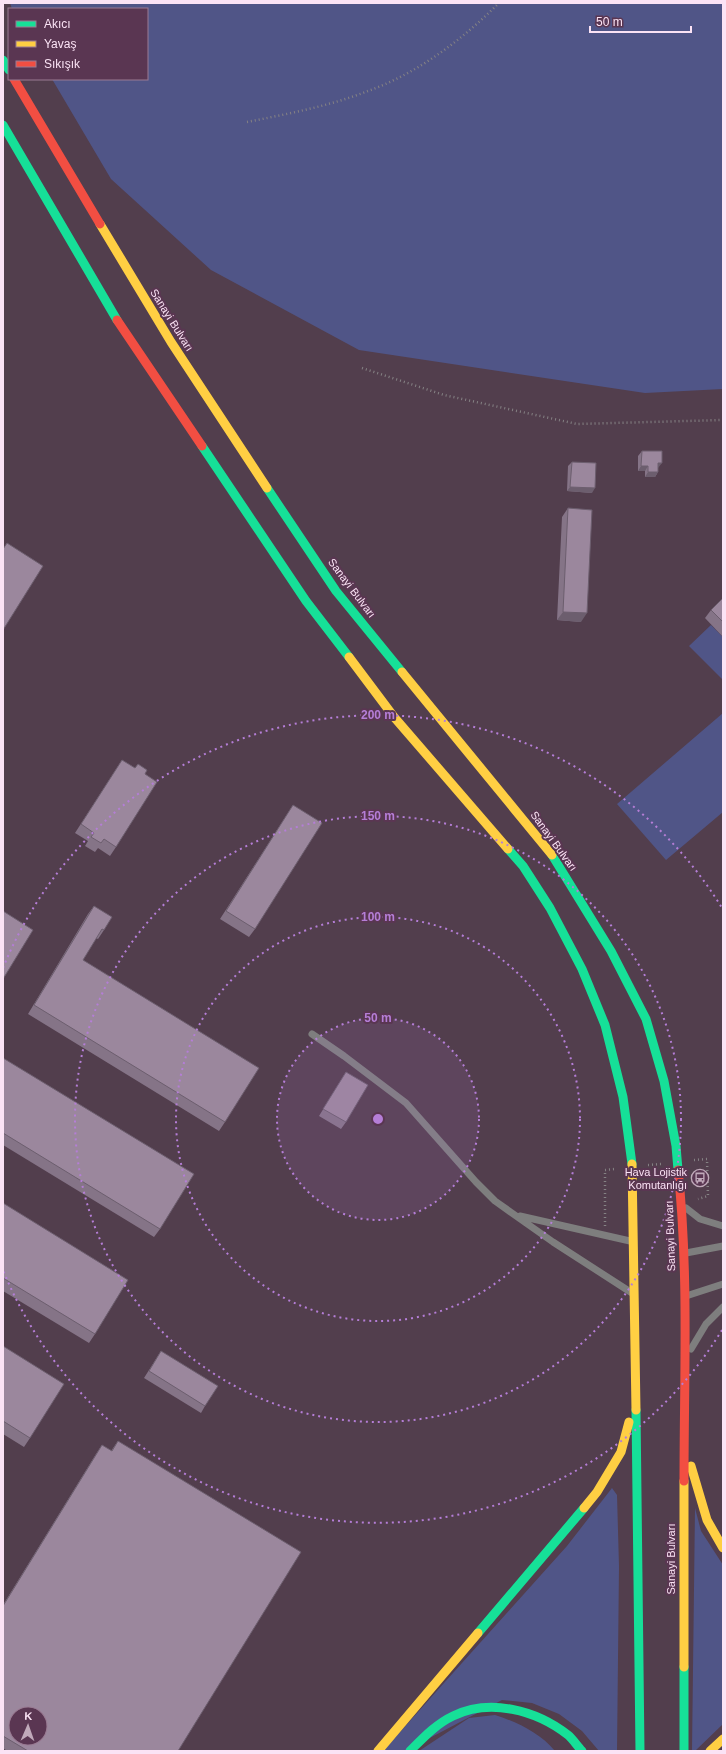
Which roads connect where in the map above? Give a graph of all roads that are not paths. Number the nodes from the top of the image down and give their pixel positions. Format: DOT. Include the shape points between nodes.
graph roads {
  1 [pos="15,80"];
  2 [pos="3,125"];
  3 [pos="312,1034"];
  4 [pos="682,1204"];
  5 [pos="516,1215"];
  6 [pos="723,1226"];
  7 [pos="634,1241"];
  8 [pos="723,1246"];
  9 [pos="682,1253"];
  10 [pos="723,1284"];
  11 [pos="635,1295"];
  12 [pos="684,1297"];
  13 [pos="723,1307"];
  14 [pos="684,1360"];
  15 [pos="636,1398"];
  16 [pos="683,1436"];
  17 [pos="723,1548"];
  18 [pos="723,1739"];
  19 [pos="378,1751"];
  20 [pos="410,1751"];
  21 [pos="582,1751"];
  22 [pos="640,1751"];
  23 [pos="684,1751"];
  24 [pos="710,1751"];
  1 -- 4 [label="main road, Sanayi Bulvarı" via="171,342 336,591 555,859 611,951 646,1019 664,1081 676,1146"];
  2 -- 7 [label="main road" via="123,330 306,601 394,717 522,866 550,908 582,969 605,1025 623,1097 632,1163"];
  3 -- 5 [label="lane" via="406,1103 476,1182 495,1201"];
  4 -- 6 [label="lane" via="700,1219"];
  4 -- 9 [label="main road, Sanayi Bulvarı"];
  5 -- 7 [label="lane"];
  5 -- 11 [label="lane"];
  7 -- 11 [label="main road"];
  8 -- 9 [label="lane"];
  9 -- 12 [label="main road, Sanayi Bulvarı"];
  10 -- 12 [label="lane"];
  11 -- 15 [label="main road"];
  12 -- 14 [label="main road, Sanayi Bulvarı"];
  13 -- 14 [label="lane" via="706,1324"];
  14 -- 16 [label="main road, Sanayi Bulvarı"];
  15 -- 19 [label="main road" via="621,1452 598,1492"];
  15 -- 22 [label="main road"];
  16 -- 17 [label="main road" via="703,1510"];
  16 -- 23 [label="main road, Sanayi Bulvarı"];
  18 -- 24 [label="main road"];
  20 -- 21 [label="main road" via="453,1715 480,1707 513,1709 542,1719 569,1736"];
}
